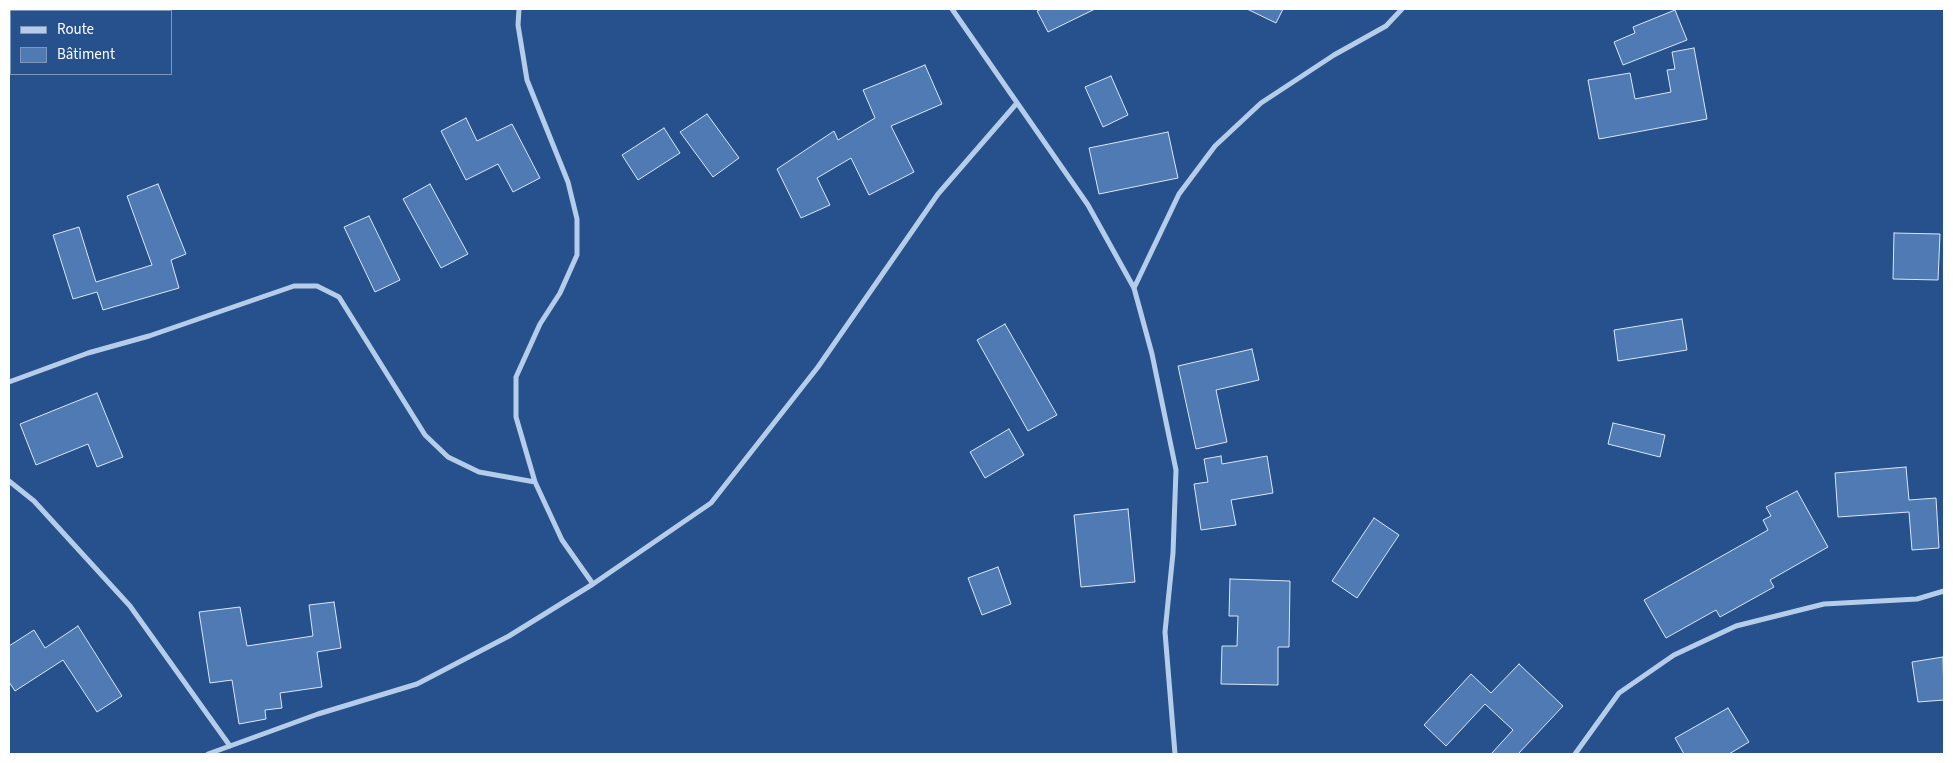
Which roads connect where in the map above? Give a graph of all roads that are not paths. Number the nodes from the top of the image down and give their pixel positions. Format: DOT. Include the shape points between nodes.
graph roads {
  1 [pos="519,9"];
  2 [pos="952,9"];
  3 [pos="1402,9"];
  4 [pos="1017,103"];
  5 [pos="1134,288"];
  6 [pos="9,382"];
  7 [pos="9,481"];
  8 [pos="535,482"];
  9 [pos="593,584"];
  10 [pos="1944,591"];
  11 [pos="230,746"];
  12 [pos="208,754"];
  13 [pos="1175,754"];
  14 [pos="1574,754"];
  1 -- 8 [label="street" via="518,25 527,80 568,182 577,220 577,255 516,377 516,417"];
  2 -- 4 [label="street"];
  3 -- 5 [label="street" via="1386,26 1334,55 1261,103 1215,146 1179,194"];
  4 -- 5 [label="street" via="1088,205"];
  4 -- 9 [label="street" via="938,194 818,367 712,503"];
  5 -- 13 [label="street" via="1152,354 1176,470 1173,553 1165,632"];
  6 -- 8 [label="street" via="294,286 317,286 339,297 425,436 448,457 479,472"];
  7 -- 11 [label="street" via="34,501 130,606"];
  8 -- 9 [label="street" via="562,540"];
  9 -- 11 [label="street" via="509,636 417,684 318,714"];
  10 -- 14 [label="street" via="1917,599 1824,604 1736,626 1674,654 1619,693"];
  11 -- 12 [label="street"];
}
